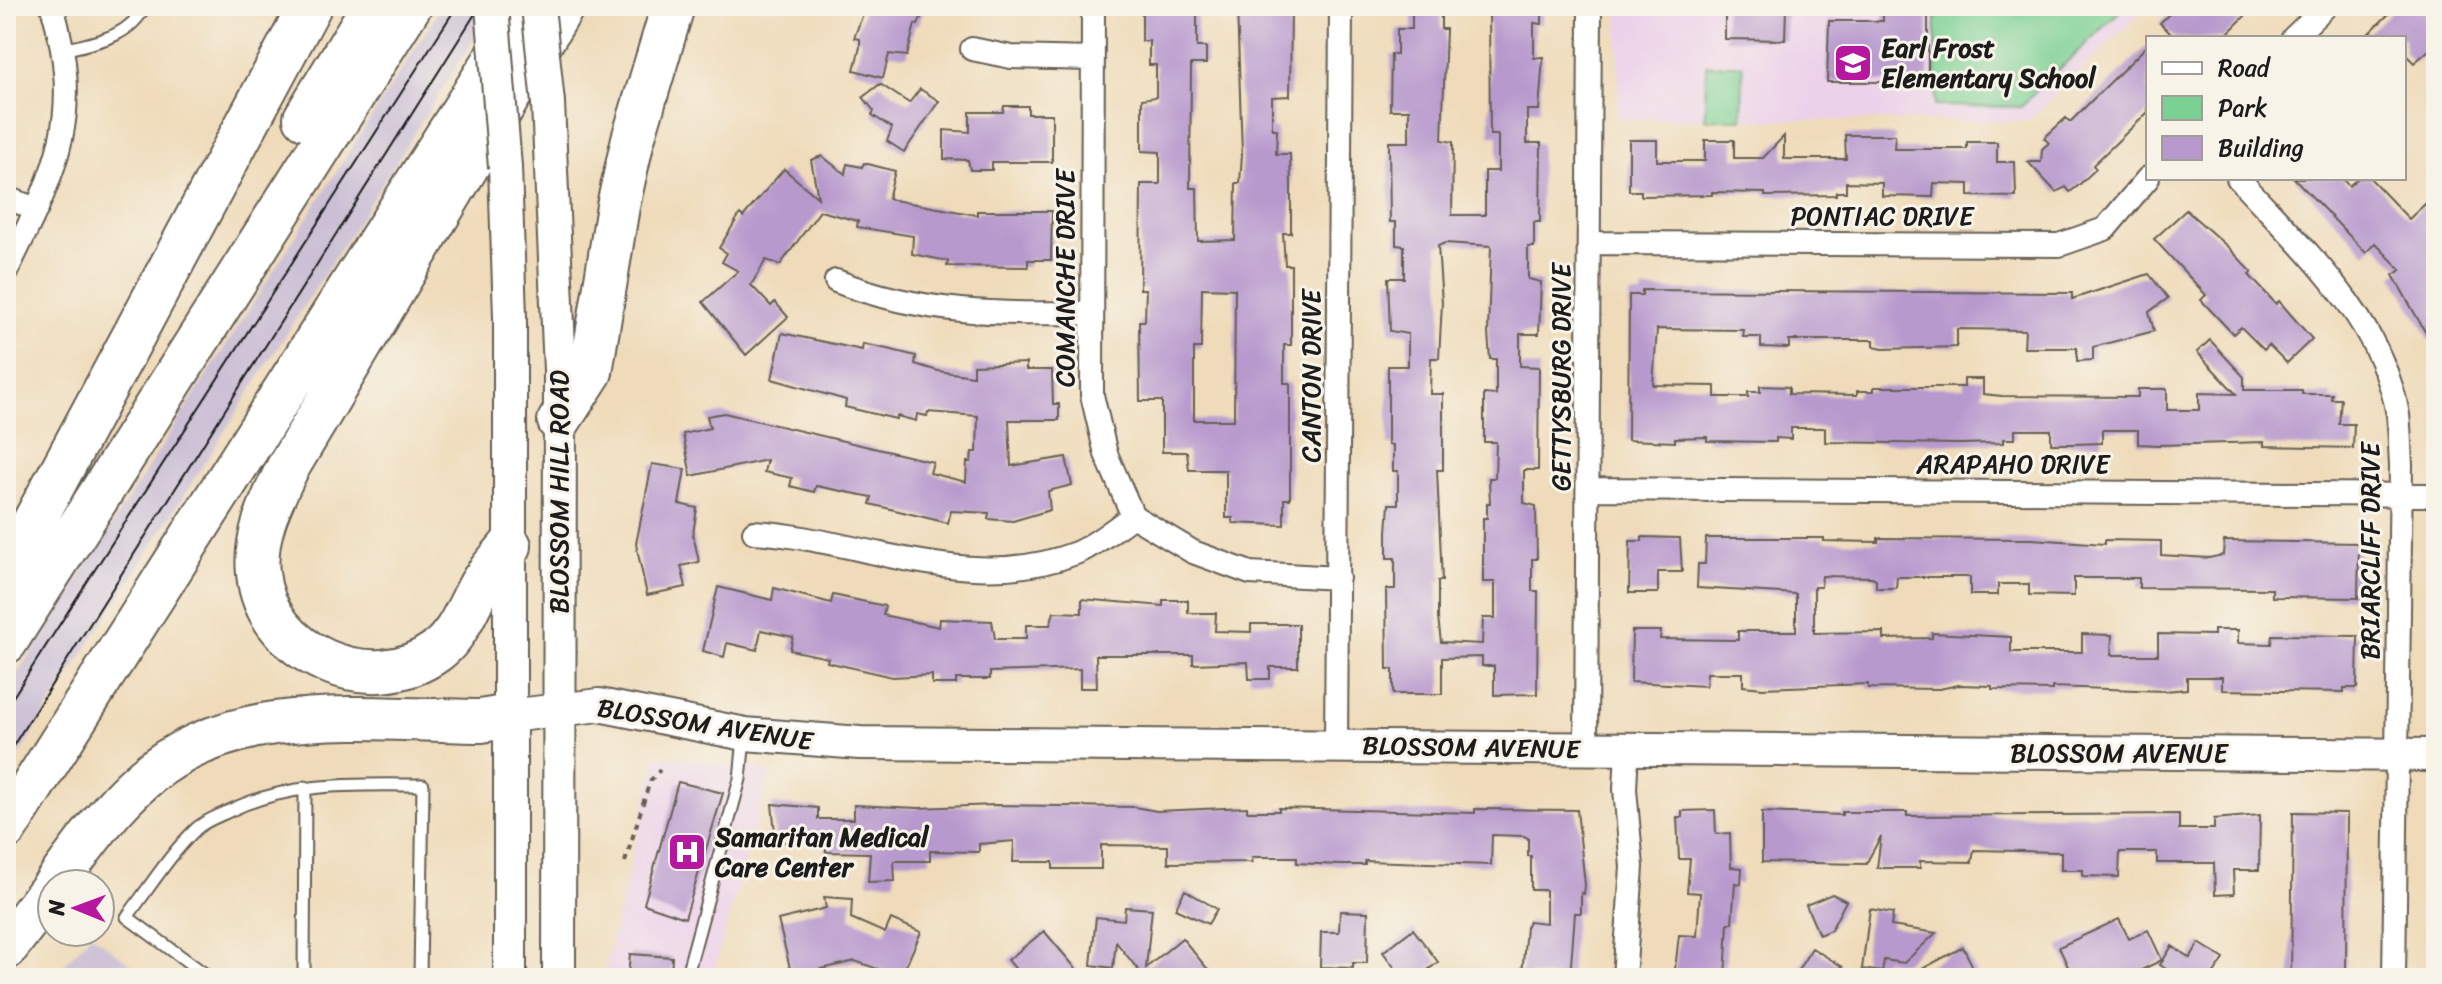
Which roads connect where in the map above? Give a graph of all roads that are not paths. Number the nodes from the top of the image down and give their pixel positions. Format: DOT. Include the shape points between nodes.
graph roads {
  1 [pos="52,6"];
  2 [pos="145,6"];
  3 [pos="310,6"];
  4 [pos="373,6"];
  5 [pos="410,6"];
  6 [pos="492,6"];
  7 [pos="529,6"];
  8 [pos="538,6"];
  9 [pos="563,6"];
  10 [pos="673,6"];
  11 [pos="1093,6"];
  12 [pos="1341,6"];
  13 [pos="1590,6"];
  14 [pos="2326,6"];
  15 [pos="2295,36"];
  16 [pos="972,49"];
  17 [pos="63,50"];
  18 [pos="1092,59"];
  19 [pos="2146,180"];
  20 [pos="2240,180"];
  21 [pos="6,198"];
  22 [pos="37,209"];
  23 [pos="1589,243"];
  24 [pos="6,272"];
  25 [pos="836,281"];
  26 [pos="1092,313"];
  27 [pos="151,413"];
  28 [pos="559,421"];
  29 [pos="1589,489"];
  30 [pos="2400,495"];
  31 [pos="2436,495"];
  32 [pos="1133,516"];
  33 [pos="754,532"];
  34 [pos="510,546"];
  35 [pos="6,574"];
  36 [pos="1338,578"];
  37 [pos="6,642"];
  38 [pos="558,708"];
  39 [pos="510,716"];
  40 [pos="745,734"];
  41 [pos="1336,746"];
  42 [pos="1586,748"];
  43 [pos="1627,750"];
  44 [pos="2398,755"];
  45 [pos="2436,755"];
  46 [pos="305,787"];
  47 [pos="6,828"];
  48 [pos="67,868"];
  49 [pos="36,908"];
  50 [pos="6,948"];
  51 [pos="210,978"];
  52 [pos="304,978"];
  53 [pos="420,978"];
  54 [pos="510,978"];
  55 [pos="559,978"];
  56 [pos="686,978"];
  57 [pos="1624,978"];
  58 [pos="2394,978"];
  1 -- 17 [label="street"];
  2 -- 17 [label="lane" via="117,36"];
  3 -- 35 [label="highway"];
  4 -- 27 [label="highway" via="165,350"];
  5 -- 27 [label="highway"];
  6 -- 34 [label="main road, BLOSSOM HILL ROAD, bridge" via="505,167"];
  7 -- 47 [label="highway"];
  8 -- 28 [label="main road, BLOSSOM HILL ROAD, bridge" via="553,167"];
  9 -- 34 [label="highway" via="287,469 260,531 257,572 271,616 293,641 335,666 390,669 437,651"];
  10 -- 28 [label="highway" via="633,139 591,372"];
  11 -- 18 [label="street, COMANCHE DRIVE"];
  12 -- 36 [label="street, CANTON DRIVE"];
  13 -- 23 [label="street, GETTYSBURG DRIVE"];
  14 -- 15 [label="street"];
  16 -- 18 [label="street" via="1011,57"];
  17 -- 22 [label="street" via="64,134"];
  18 -- 26 [label="street, COMANCHE DRIVE"];
  19 -- 23 [label="street, PONTIAC DRIVE" via="2105,229 2059,245"];
  20 -- 30 [label="street, BRIARCLIFF DRIVE" via="2349,300 2386,372 2398,416"];
  21 -- 22 [label="street"];
  22 -- 24 [label="street"];
  23 -- 29 [label="street, GETTYSBURG DRIVE"];
  25 -- 26 [label="street" via="883,299 980,314"];
  26 -- 32 [label="street, COMANCHE DRIVE" via="1092,395 1106,454"];
  27 -- 37 [label="highway"];
  28 -- 38 [label="main road, BLOSSOM HILL ROAD"];
  29 -- 30 [label="street, ARAPAHO DRIVE"];
  29 -- 42 [label="street, GETTYSBURG DRIVE"];
  30 -- 31 [label="street, ARAPAHO DRIVE"];
  30 -- 44 [label="street, BRIARCLIFF DRIVE"];
  32 -- 33 [label="street" via="1077,552 1014,569 940,568 788,534"];
  32 -- 36 [label="street" via="1193,552 1250,573"];
  34 -- 39 [label="main road, BLOSSOM HILL ROAD"];
  36 -- 41 [label="street, CANTON DRIVE"];
  38 -- 39 [label="main road, BLOSSOM AVENUE"];
  38 -- 40 [label="main road, BLOSSOM AVENUE" via="604,706"];
  38 -- 55 [label="main road, BLOSSOM HILL ROAD"];
  39 -- 48 [label="highway" via="481,721 281,721 208,740 143,779"];
  39 -- 54 [label="main road, BLOSSOM HILL ROAD"];
  40 -- 41 [label="main road, BLOSSOM AVENUE" via="860,743"];
  40 -- 56 [label="lane" via="740,779"];
  41 -- 42 [label="main road, BLOSSOM AVENUE"];
  42 -- 43 [label="main road, BLOSSOM AVENUE"];
  43 -- 44 [label="main road, BLOSSOM AVENUE"];
  43 -- 57 [label="street" via="1632,867"];
  44 -- 45 [label="main road, BLOSSOM AVENUE"];
  44 -- 58 [label="street, BRIARCLIFF DRIVE"];
  46 -- 51 [label="lane" via="260,796 198,826 127,917"];
  46 -- 52 [label="lane"];
  46 -- 53 [label="lane" via="423,785"];
  49 -- 50 [label="highway"];
}
